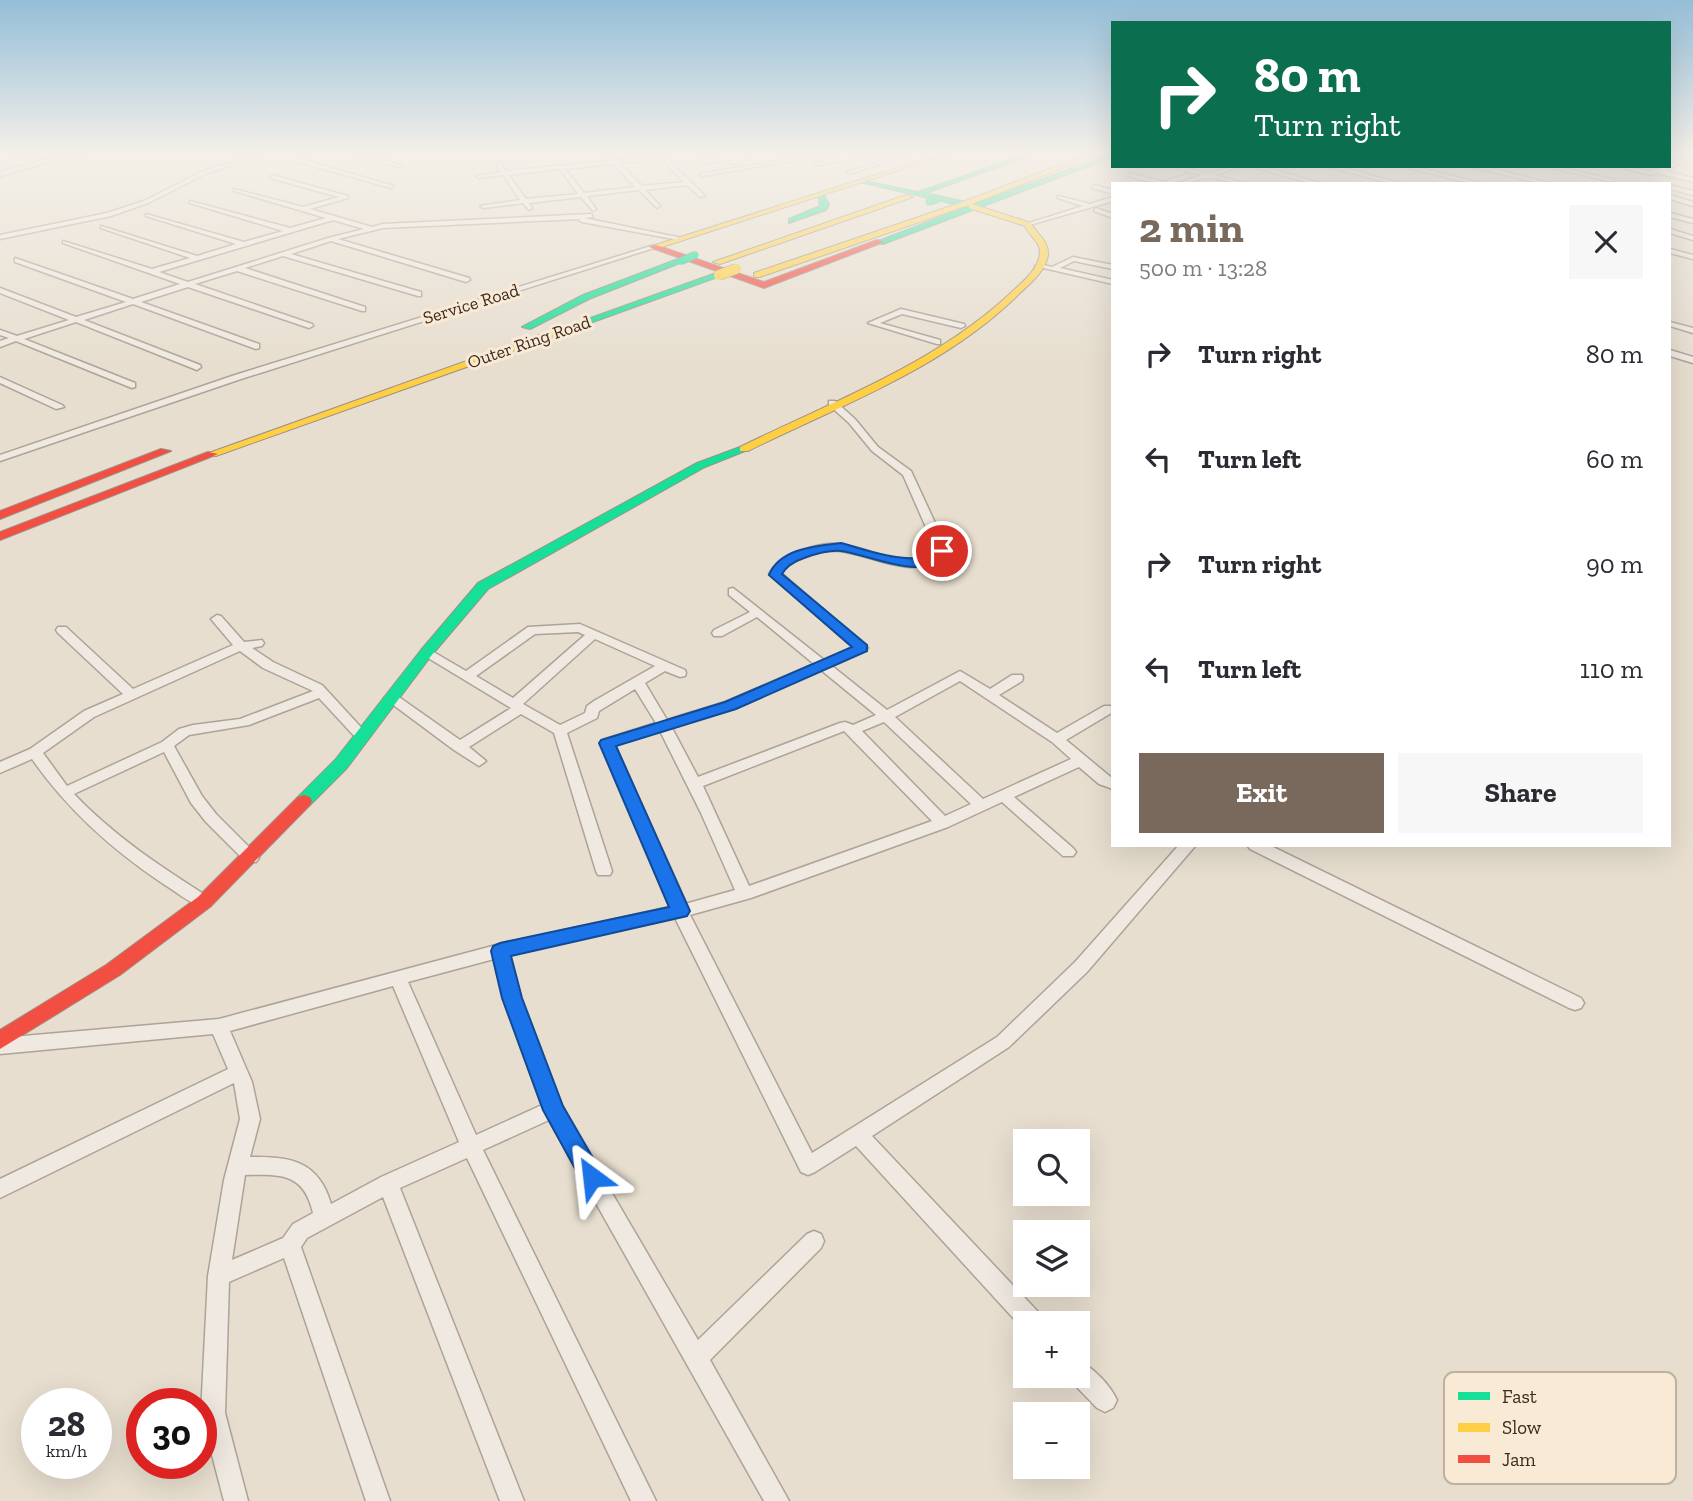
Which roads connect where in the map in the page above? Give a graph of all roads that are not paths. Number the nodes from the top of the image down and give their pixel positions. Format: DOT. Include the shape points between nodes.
graph roads {
  1 [pos="59,225"];
  2 [pos="181,225"];
  3 [pos="272,225"];
  4 [pos="307,225"];
  5 [pos="361,225"];
  6 [pos="434,225"];
  7 [pos="617,225"];
  8 [pos="720,225"];
  9 [pos="776,225"];
  10 [pos="833,225"];
  11 [pos="858,225"];
  12 [pos="917,225"];
  13 [pos="1022,225"];
  14 [pos="1039,225"];
  15 [pos="103,227"];
  16 [pos="1030,228"];
  17 [pos="373,229"];
  18 [pos="289,230"];
  19 [pos="1671,231"];
  20 [pos="0,237"];
  21 [pos="1693,238"];
  22 [pos="330,239"];
  23 [pos="656,240"];
  24 [pos="65,243"];
  25 [pos="243,244"];
  26 [pos="1671,251"];
  27 [pos="283,254"];
  28 [pos="1693,257"];
  29 [pos="196,258"];
  30 [pos="18,260"];
  31 [pos="703,264"];
  32 [pos="1048,266"];
  33 [pos="1111,267"];
  34 [pos="236,268"];
  35 [pos="150,272"];
  36 [pos="738,275"];
  37 [pos="466,280"];
  38 [pos="760,280"];
  39 [pos="1111,282"];
  40 [pos="187,284"];
  41 [pos="0,290"];
  42 [pos="418,294"];
  43 [pos="131,302"];
  44 [pos="362,309"];
  45 [pos="78,319"];
  46 [pos="1671,324"];
  47 [pos="309,326"];
  48 [pos="961,326"];
  49 [pos="1693,331"];
  50 [pos="0,332"];
  51 [pos="549,334"];
  52 [pos="16,339"];
  53 [pos="937,342"];
  54 [pos="0,344"];
  55 [pos="256,346"];
  56 [pos="1671,353"];
  57 [pos="1693,360"];
  58 [pos="415,365"];
  59 [pos="197,367"];
  60 [pos="0,380"];
  61 [pos="132,385"];
  62 [pos="832,403"];
  63 [pos="59,407"];
  64 [pos="176,448"];
  65 [pos="0,457"];
  66 [pos="701,465"];
  67 [pos="0,515"];
  68 [pos="0,536"];
  69 [pos="733,592"];
  70 [pos="758,612"];
  71 [pos="217,619"];
  72 [pos="62,629"];
  73 [pos="718,633"];
  74 [pos="594,634"];
  75 [pos="258,643"];
  76 [pos="241,646"];
  77 [pos="426,653"];
  78 [pos="821,665"];
  79 [pos="665,666"];
  80 [pos="680,673"];
  81 [pos="468,676"];
  82 [pos="1017,678"];
  83 [pos="638,682"];
  84 [pos="321,692"];
  85 [pos="132,695"];
  86 [pos="990,695"];
  87 [pos="391,698"];
  88 [pos="517,706"];
  89 [pos="1109,709"];
  90 [pos="886,716"];
  91 [pos="666,725"];
  92 [pos="853,730"];
  93 [pos="560,731"];
  94 [pos="362,736"];
  95 [pos="1057,738"];
  96 [pos="167,745"];
  97 [pos="459,747"];
  98 [pos="36,752"];
  99 [pos="479,761"];
  100 [pos="1080,761"];
  101 [pos="0,768"];
  102 [pos="696,783"];
  103 [pos="1111,783"];
  104 [pos="64,793"];
  105 [pos="1005,797"];
  106 [pos="982,806"];
  107 [pos="943,823"];
  108 [pos="1186,847"];
  109 [pos="1259,847"];
  110 [pos="1068,852"];
  111 [pos="251,858"];
  112 [pos="604,871"];
  113 [pos="745,894"];
  114 [pos="204,902"];
  115 [pos="681,911"];
  116 [pos="500,951"];
  117 [pos="398,978"];
  118 [pos="1574,1003"];
  119 [pos="219,1026"];
  120 [pos="2,1046"];
  121 [pos="239,1072"];
  122 [pos="553,1110"];
  123 [pos="858,1134"];
  124 [pos="471,1146"];
  125 [pos="238,1166"];
  126 [pos="388,1184"];
  127 [pos="0,1189"];
  128 [pos="324,1218"];
  129 [pos="814,1241"];
  130 [pos="290,1245"];
  131 [pos="219,1276"];
  132 [pos="1022,1311"];
  133 [pos="696,1357"];
  134 [pos="1090,1384"];
  135 [pos="1105,1401"];
  136 [pos="236,1501"];
  137 [pos="378,1501"];
  138 [pos="512,1501"];
  139 [pos="644,1501"];
  140 [pos="777,1501"];
  1 -- 20 [label="street"];
  2 -- 25 [label="street"];
  3 -- 18 [label="street"];
  4 -- 18 [label="street"];
  5 -- 17 [label="street"];
  6 -- 17 [label="street"];
  7 -- 23 [label="street"];
  8 -- 23 [label="main road, Service Road"];
  9 -- 31 [label="main road"];
  10 -- 31 [label="main road, Outer Ring Road"];
  11 -- 36 [label="main road, Outer Ring Road"];
  12 -- 38 [label="main road"];
  13 -- 16 [label="main road"];
  14 -- 16 [label="street"];
  15 -- 29 [label="street"];
  16 -- 32 [label="main road" via="1039,237"];
  16 -- 48 [label="main road" via="1028,266"];
  17 -- 22 [label="street"];
  18 -- 25 [label="street"];
  19 -- 21 [label="street"];
  22 -- 27 [label="street"];
  22 -- 37 [label="street"];
  23 -- 38 [label="main road"];
  23 -- 65 [label="street, Service Road"];
  24 -- 35 [label="street"];
  25 -- 29 [label="street"];
  26 -- 28 [label="street"];
  27 -- 34 [label="street"];
  27 -- 42 [label="street"];
  29 -- 35 [label="street"];
  30 -- 43 [label="street"];
  31 -- 36 [label="main road, Outer Ring Road, bridge"];
  31 -- 51 [label="main road, Outer Ring Road"];
  31 -- 58 [label="main road, Outer Ring Road" via="586,297 527,327"];
  32 -- 33 [label="street" via="1075,259"];
  32 -- 39 [label="street"];
  32 -- 62 [label="main road" via="957,341"];
  34 -- 40 [label="street"];
  34 -- 44 [label="street"];
  35 -- 40 [label="street"];
  36 -- 38 [label="main road"];
  36 -- 51 [label="main road" via="617,319"];
  40 -- 43 [label="street"];
  40 -- 47 [label="street"];
  41 -- 45 [label="street"];
  43 -- 45 [label="street"];
  43 -- 55 [label="street"];
  45 -- 52 [label="street"];
  45 -- 59 [label="street"];
  46 -- 49 [label="street"];
  48 -- 53 [label="main road"];
  48 -- 53 [label="street" via="901,311 872,323"];
  50 -- 52 [label="street"];
  51 -- 68 [label="main road, Outer Ring Road" via="229,447"];
  52 -- 54 [label="street"];
  52 -- 61 [label="street"];
  53 -- 66 [label="main road" via="717,451"];
  56 -- 57 [label="street"];
  60 -- 63 [label="street"];
  62 -- 66 [label="main road" via="732,455"];
  62 -- 78 [label="street" via="875,449 907,473 942,551 927,563 912,563 841,547 814,550 778,568 775,575 862,648"];
  64 -- 67 [label="main road"];
  66 -- 77 [label="main road" via="483,586"];
  69 -- 70 [label="street"];
  70 -- 73 [label="street"];
  70 -- 78 [label="street"];
  71 -- 76 [label="street"];
  72 -- 85 [label="street"];
  74 -- 79 [label="street"];
  74 -- 81 [label="street" via="580,628 532,630"];
  74 -- 88 [label="street"];
  75 -- 76 [label="street"];
  76 -- 84 [label="street"];
  76 -- 85 [label="street"];
  77 -- 81 [label="street"];
  77 -- 87 [label="main road"];
  78 -- 90 [label="street"];
  78 -- 91 [label="street" via="730,705"];
  79 -- 80 [label="street"];
  79 -- 83 [label="street"];
  81 -- 88 [label="street"];
  82 -- 86 [label="street"];
  83 -- 91 [label="street"];
  83 -- 93 [label="street"];
  84 -- 94 [label="street"];
  84 -- 96 [label="street" via="242,723 184,732"];
  85 -- 98 [label="street" via="89,714"];
  86 -- 90 [label="street" via="960,675"];
  86 -- 95 [label="street"];
  87 -- 94 [label="main road"];
  87 -- 97 [label="street"];
  88 -- 93 [label="street"];
  88 -- 97 [label="street"];
  89 -- 95 [label="street"];
  90 -- 92 [label="street"];
  90 -- 106 [label="street"];
  91 -- 102 [label="street"];
  91 -- 115 [label="street" via="607,743"];
  92 -- 102 [label="street" via="845,726"];
  92 -- 107 [label="street"];
  93 -- 112 [label="street"];
  94 -- 111 [label="main road"];
  95 -- 100 [label="street"];
  96 -- 104 [label="street"];
  96 -- 111 [label="street" via="196,799"];
  97 -- 99 [label="street"];
  98 -- 101 [label="street"];
  98 -- 104 [label="street"];
  100 -- 103 [label="street"];
  100 -- 105 [label="street"];
  102 -- 113 [label="street"];
  104 -- 114 [label="street" via="104,834"];
  105 -- 106 [label="street"];
  105 -- 110 [label="street"];
  106 -- 107 [label="street"];
  107 -- 113 [label="street"];
  108 -- 123 [label="street" via="1081,967 1003,1042"];
  109 -- 118 [label="street"];
  111 -- 114 [label="main road"];
  113 -- 115 [label="street"];
  114 -- 120 [label="main road"];
  115 -- 116 [label="street"];
  115 -- 123 [label="street" via="808,1166"];
  116 -- 117 [label="street"];
  116 -- 122 [label="street"];
  117 -- 119 [label="street"];
  117 -- 124 [label="street"];
  119 -- 120 [label="street"];
  119 -- 121 [label="street"];
  121 -- 125 [label="street" via="250,1119"];
  121 -- 127 [label="street"];
  122 -- 124 [label="street"];
  122 -- 133 [label="street"];
  123 -- 132 [label="street"];
  124 -- 126 [label="street"];
  124 -- 139 [label="street"];
  125 -- 128 [label="street" via="284,1165 304,1176 320,1195"];
  125 -- 131 [label="street"];
  126 -- 128 [label="street"];
  126 -- 138 [label="street"];
  128 -- 130 [label="street" via="300,1231"];
  129 -- 133 [label="street"];
  130 -- 131 [label="street"];
  130 -- 137 [label="street"];
  131 -- 136 [label="street" via="213,1413"];
  133 -- 140 [label="street"];
  134 -- 135 [label="street"];
}
